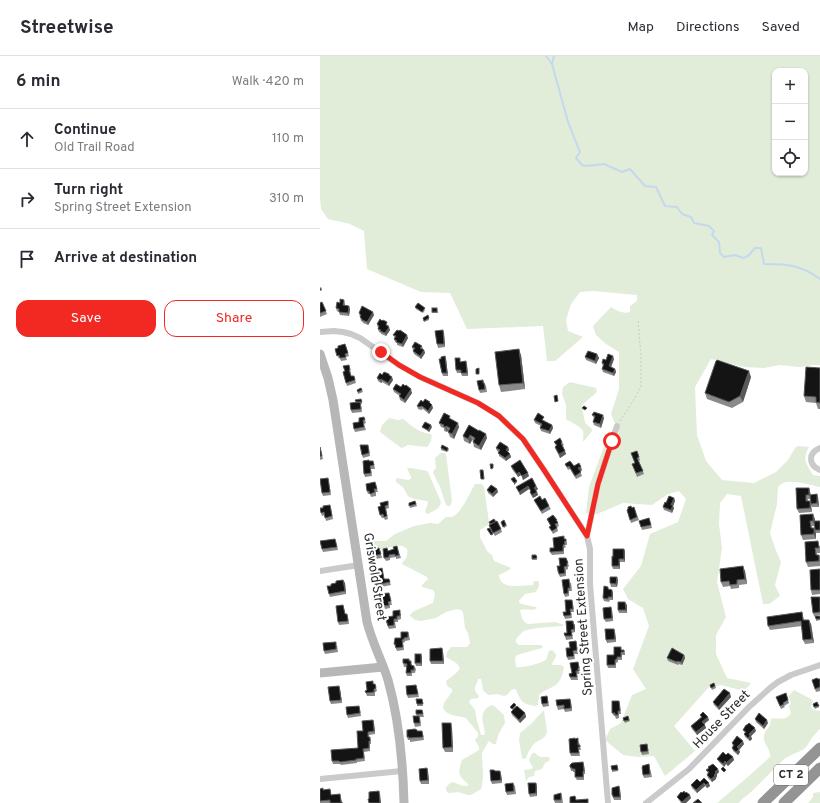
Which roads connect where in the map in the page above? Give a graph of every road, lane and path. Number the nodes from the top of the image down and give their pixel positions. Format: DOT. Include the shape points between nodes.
graph roads {
  1 [pos="638,319"];
  2 [pos="320,332"];
  3 [pos="320,354"];
  4 [pos="617,426"];
  5 [pos="820,448"];
  6 [pos="820,470"];
  7 [pos="587,536"];
  8 [pos="359,565"];
  9 [pos="320,571"];
  10 [pos="820,665"];
  11 [pos="383,667"];
  12 [pos="320,673"];
  13 [pos="820,748"];
  14 [pos="820,763"];
  15 [pos="820,768"];
  16 [pos="402,771"];
  17 [pos="320,779"];
  18 [pos="793,794"];
  19 [pos="404,803"];
  20 [pos="608,803"];
  21 [pos="646,803"];
  22 [pos="763,803"];
  23 [pos="784,803"];
  1 -- 4 [label="path" via="641,386"];
  2 -- 7 [label="street, Spring Street Extension" via="334,331 355,336 420,377 478,403 499,416 523,439"];
  3 -- 8 [label="main road, Griswold Street" via="333,400"];
  4 -- 7 [label="street" via="598,484"];
  5 -- 6 [label="street" via="813,452 811,459 813,465"];
  7 -- 20 [label="street, Spring Street Extension"];
  8 -- 9 [label="street"];
  8 -- 11 [label="main road, Griswold Street" via="367,622"];
  10 -- 21 [label="street, House Street" via="789,676 770,688 689,769"];
  11 -- 12 [label="main road"];
  11 -- 16 [label="main road, Griswold Street" via="394,704"];
  13 -- 22 [label="highway, CT 2"];
  14 -- 18 [label="highway"];
  15 -- 18 [label="highway, CT 2"];
  16 -- 17 [label="street"];
  16 -- 19 [label="main road, Griswold Street"];
  18 -- 23 [label="highway, CT 2"];
}
